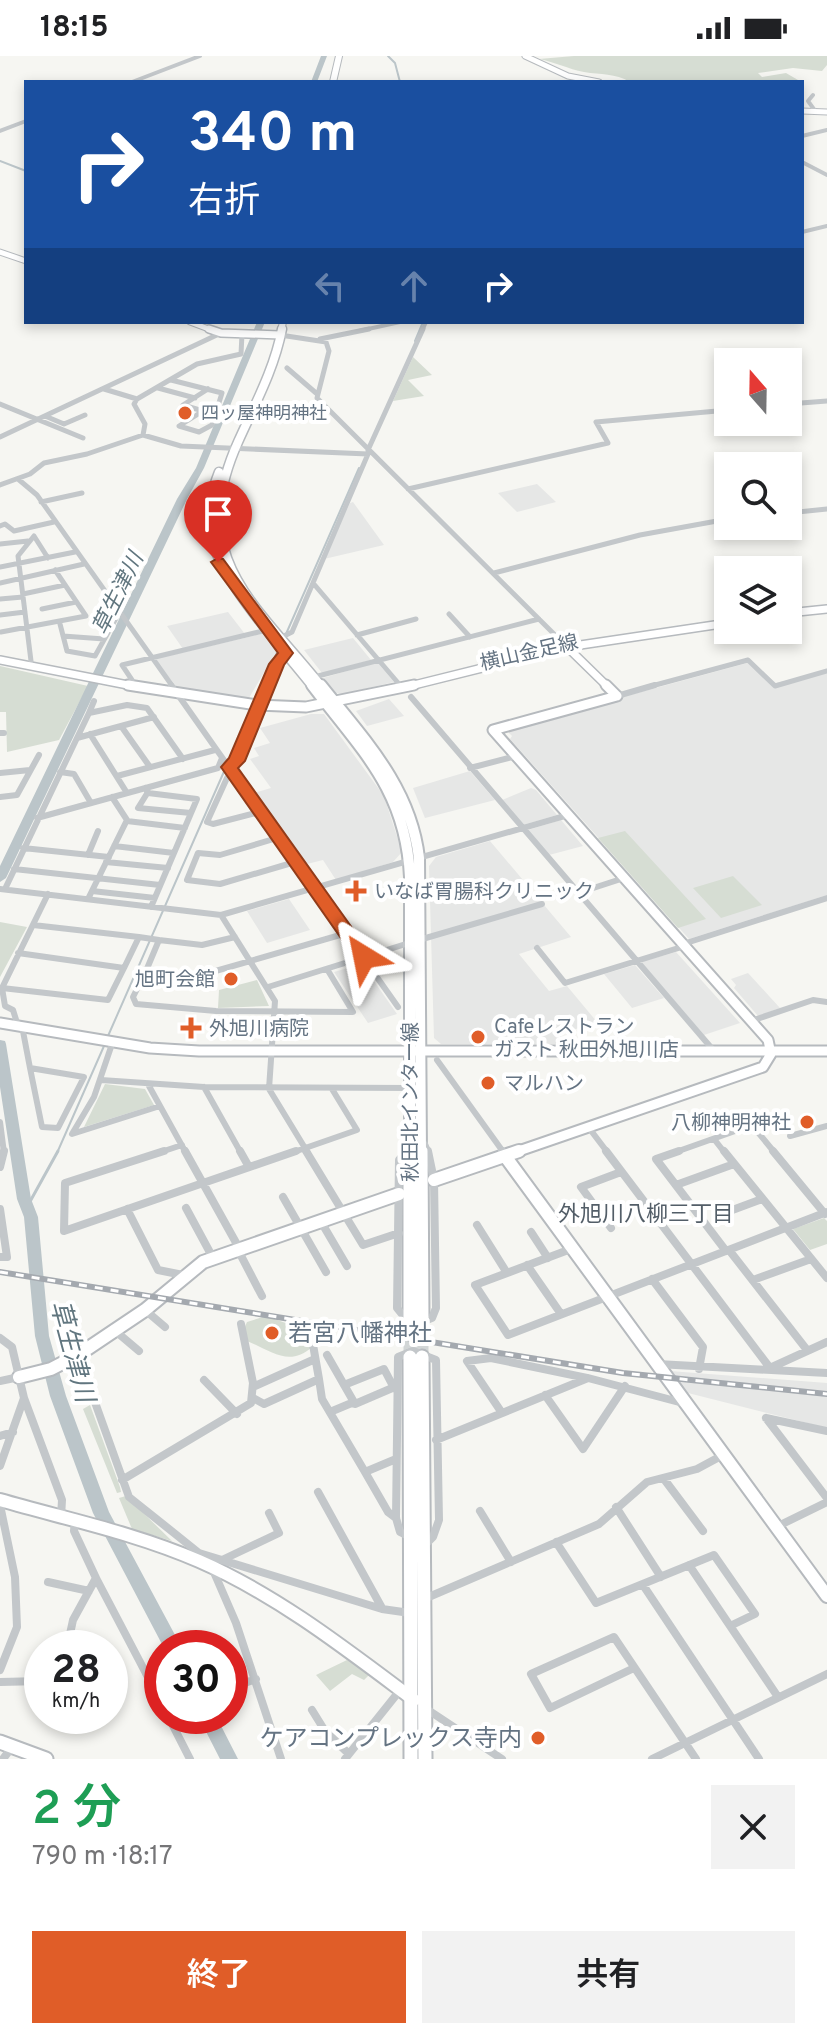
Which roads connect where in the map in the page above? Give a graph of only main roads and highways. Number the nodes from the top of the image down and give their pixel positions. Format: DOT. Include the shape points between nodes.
graph roads {
  1 [pos="339,56"];
  2 [pos="333,80"];
  3 [pos="283,324"];
  4 [pos="233,448"];
  5 [pos="283,642"];
  6 [pos="330,703"];
  7 [pos="414,1050"];
  8 [pos="417,1606"];
  9 [pos="412,1698"];
  10 [pos="5,1749"];
  11 [pos="46,1759"];
  12 [pos="411,1759"];
  13 [pos="425,1759"];
  1 -- 2 [label="main road"];
  3 -- 4 [label="main road, 秋田北インター線"];
  4 -- 5 [label="main road, 秋田北インター線" via="217,502 219,544 234,577"];
  4 -- 5 [label="main road, 秋田北インター線" via="211,493 210,540 226,578"];
  5 -- 6 [label="main road, 秋田北インター線"];
  5 -- 6 [label="main road, 秋田北インター線"];
  6 -- 7 [label="main road, 秋田北インター線" via="392,792 414,859"];
  7 -- 7 [label="main road, 秋田北インター線" via="409,1088 416,1318 426,1159"];
  8 -- 8 [label="main road" via="410,1537 416,1357 423,1547"];
  8 -- 9 [label="main road"];
  9 -- 12 [label="main road"];
  9 -- 13 [label="main road"];
  10 -- 11 [label="main road"];
}
